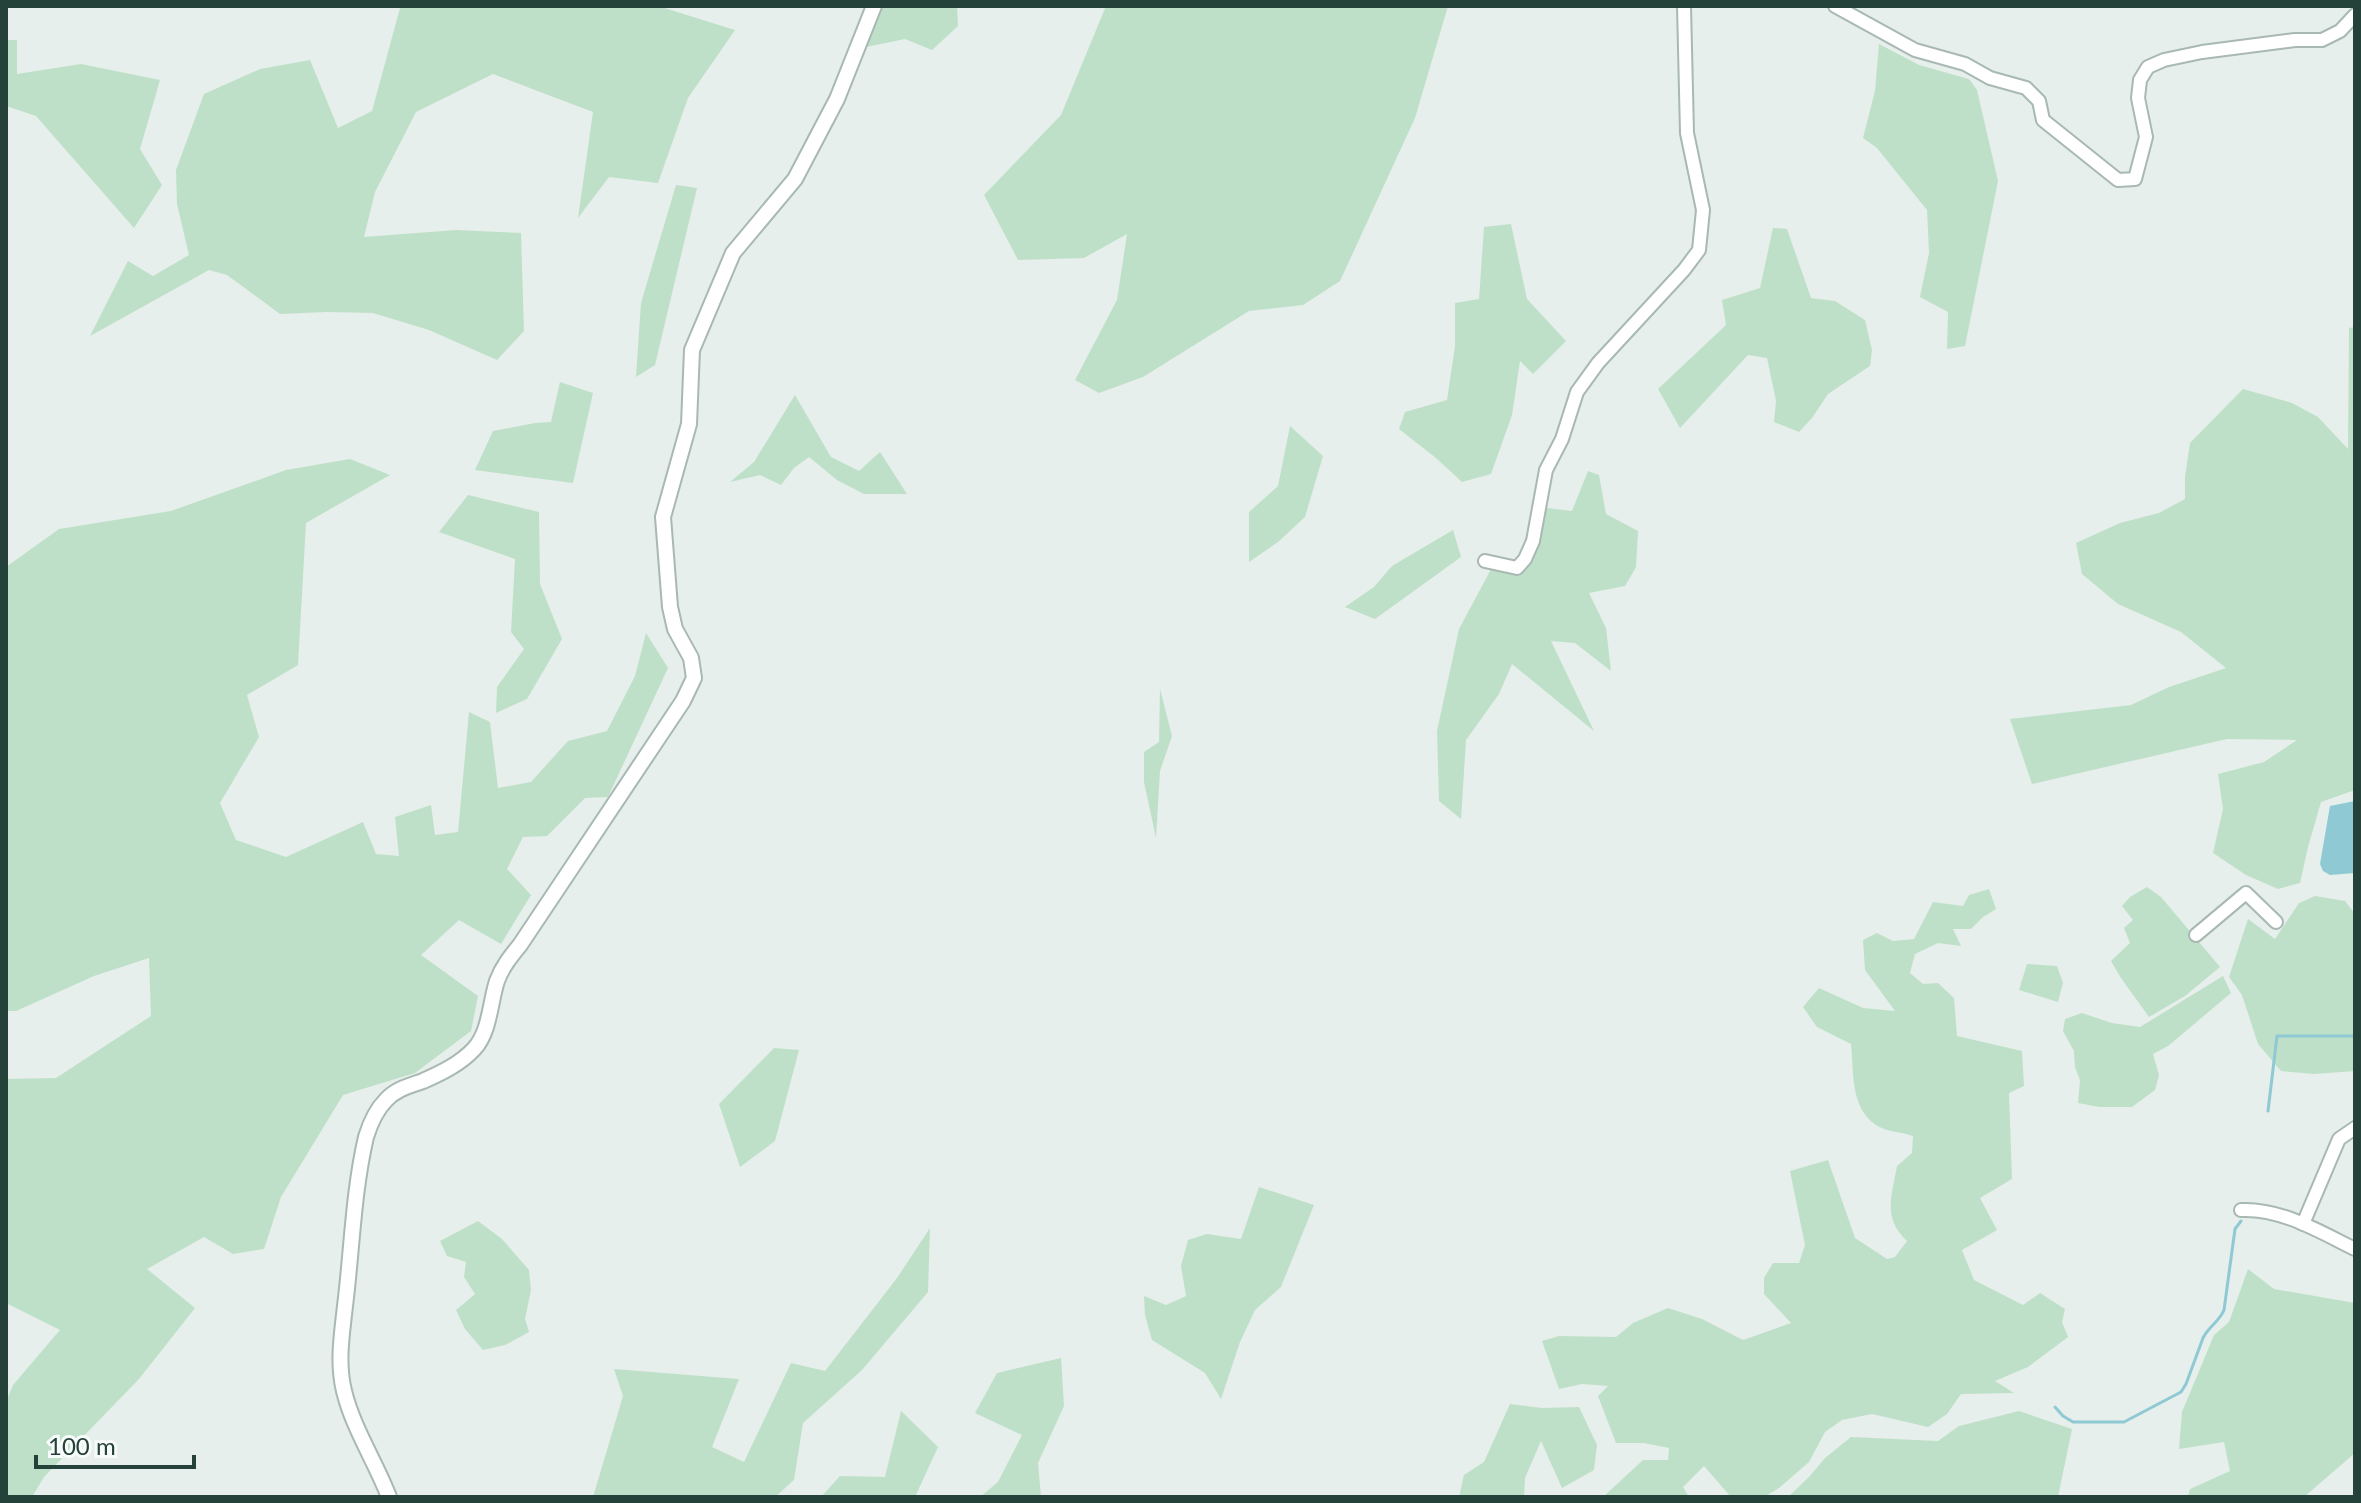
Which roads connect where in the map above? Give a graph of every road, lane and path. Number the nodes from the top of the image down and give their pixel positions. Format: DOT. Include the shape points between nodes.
graph roads {
  1 [pos="874,6"];
  2 [pos="1684,6"];
  3 [pos="1835,6"];
  4 [pos="2355,15"];
  5 [pos="1485,561"];
  6 [pos="2276,922"];
  7 [pos="2196,935"];
  8 [pos="2355,1128"];
  9 [pos="2241,1210"];
  10 [pos="2303,1224"];
  11 [pos="2355,1249"];
  12 [pos="389,1497"];
  1 -- 12 [label="street" via="837,99 795,179 733,253 692,350 689,424 663,517 670,607 694,678 506,963 476,1047 452,1068 397,1089 374,1115 366,1137 350,1238 341,1366 354,1418"];
  2 -- 5 [label="street" via="1687,133 1703,210 1699,250 1577,392 1546,470 1525,559 1517,568"];
  3 -- 4 [label="street" via="1915,50 2026,88 2039,101 2043,120 2118,180 2135,179 2141,161 2146,137 2138,98 2148,67 2202,52 2322,40"];
  6 -- 7 [label="street" via="2246,893"];
  8 -- 10 [label="street" via="2339,1139"];
  9 -- 10 [label="street"];
  10 -- 11 [label="street"];
}
